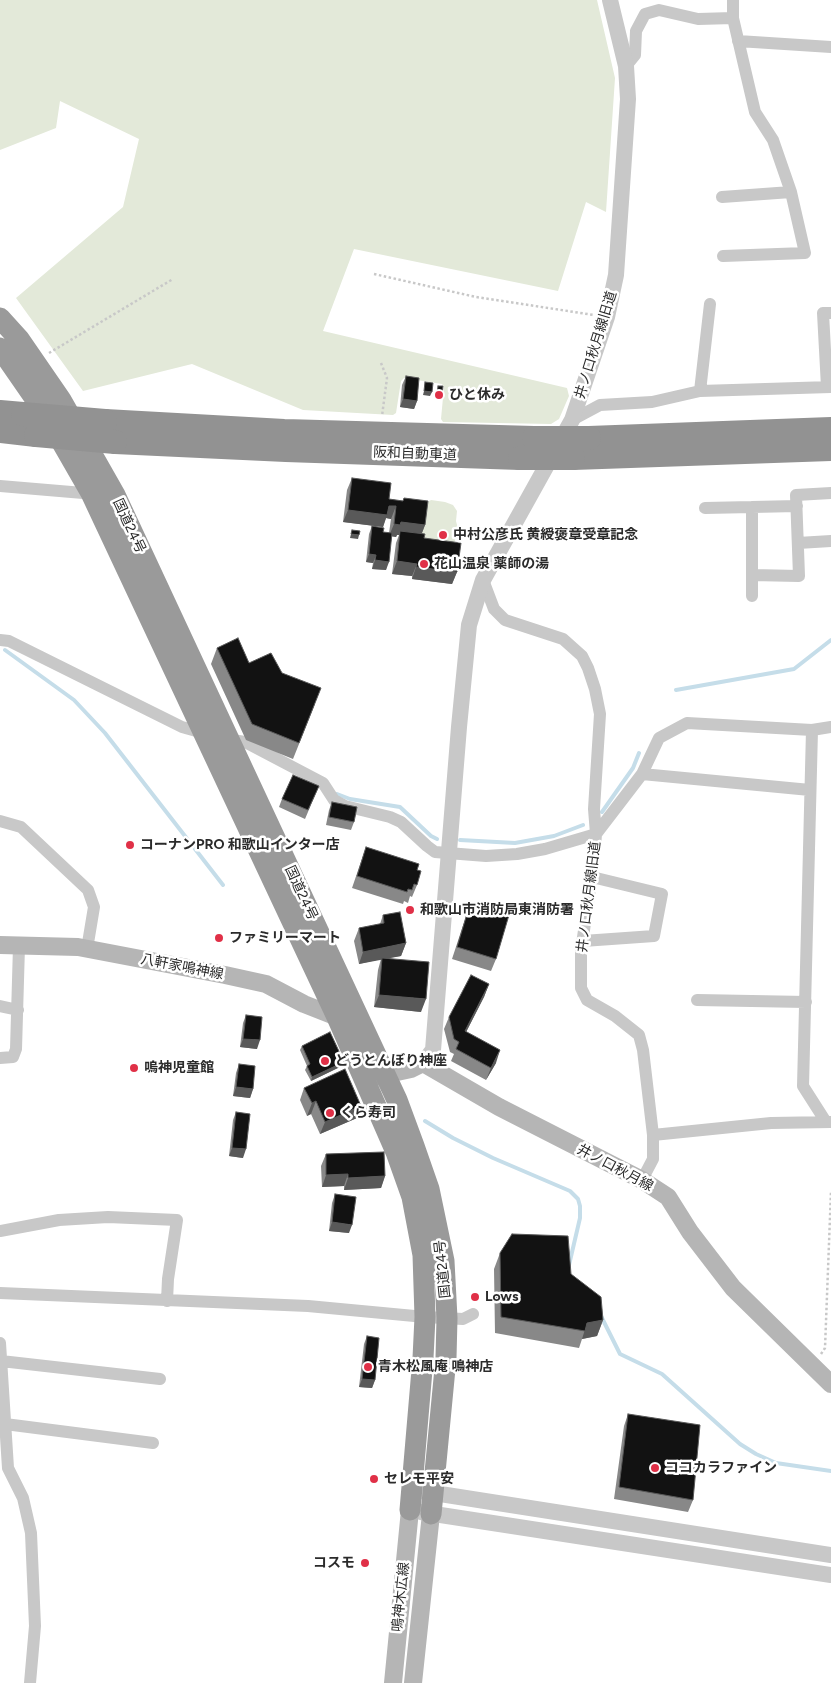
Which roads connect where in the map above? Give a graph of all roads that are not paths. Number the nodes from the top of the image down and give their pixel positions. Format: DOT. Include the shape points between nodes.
graph roads {
  1 [pos="610,0"];
  2 [pos="733,0"];
  3 [pos="733,18"];
  4 [pos="738,41"];
  5 [pos="831,47"];
  6 [pos="626,66"];
  7 [pos="791,192"];
  8 [pos="722,197"];
  9 [pos="723,256"];
  10 [pos="710,304"];
  11 [pos="831,313"];
  12 [pos="0,318"];
  13 [pos="6,348"];
  14 [pos="829,387"];
  15 [pos="700,391"];
  16 [pos="0,412"];
  17 [pos="572,420"];
  18 [pos="831,429"];
  19 [pos="0,431"];
  20 [pos="110,432"];
  21 [pos="831,449"];
  22 [pos="0,486"];
  23 [pos="92,493"];
  24 [pos="831,494"];
  25 [pos="115,496"];
  26 [pos="797,506"];
  27 [pos="752,507"];
  28 [pos="705,508"];
  29 [pos="831,541"];
  30 [pos="798,543"];
  31 [pos="752,575"];
  32 [pos="483,580"];
  33 [pos="752,596"];
  34 [pos="0,640"];
  35 [pos="831,727"];
  36 [pos="812,730"];
  37 [pos="206,734"];
  38 [pos="230,740"];
  39 [pos="642,774"];
  40 [pos="810,790"];
  41 [pos="0,821"];
  42 [pos="596,834"];
  43 [pos="448,853"];
  44 [pos="592,877"];
  45 [pos="582,941"];
  46 [pos="0,945"];
  47 [pos="19,946"];
  48 [pos="87,949"];
  49 [pos="697,1000"];
  50 [pos="806,1002"];
  51 [pos="0,1006"];
  52 [pos="18,1010"];
  53 [pos="346,1014"];
  54 [pos="0,1058"];
  55 [pos="423,1063"];
  56 [pos="375,1077"];
  57 [pos="829,1122"];
  58 [pos="653,1135"];
  59 [pos="642,1180"];
  60 [pos="0,1231"];
  61 [pos="0,1293"];
  62 [pos="167,1301"];
  63 [pos="473,1314"];
  64 [pos="425,1317"];
  65 [pos="447,1318"];
  66 [pos="0,1343"];
  67 [pos="1,1361"];
  68 [pos="160,1379"];
  69 [pos="831,1384"];
  70 [pos="5,1424"];
  71 [pos="153,1443"];
  72 [pos="4,1451"];
  73 [pos="412,1489"];
  74 [pos="433,1492"];
  75 [pos="410,1510"];
  76 [pos="431,1514"];
  77 [pos="831,1555"];
  78 [pos="831,1575"];
  79 [pos="30,1683"];
  80 [pos="393,1683"];
  81 [pos="413,1683"];
  1 -- 6 [label="street, 井ノ口秋月線旧道"];
  2 -- 3 [label="street"];
  3 -- 4 [label="street"];
  3 -- 6 [label="street" via="698,19 660,10 645,14 636,31 635,55"];
  4 -- 5 [label="street"];
  4 -- 7 [label="street" via="755,112 773,140"];
  6 -- 17 [label="street, 井ノ口秋月線旧道" via="628,99 616,276 607,317"];
  7 -- 8 [label="street"];
  7 -- 9 [label="street" via="805,254"];
  10 -- 15 [label="street"];
  11 -- 14 [label="street" via="824,313"];
  12 -- 13 [label="highway, 国道24号"];
  13 -- 23 [label="highway, 国道24号"];
  13 -- 25 [label="highway, 国道24号" via="34,361 61,400"];
  14 -- 15 [label="street"];
  15 -- 17 [label="street" via="652,402 600,405"];
  16 -- 20 [label="highway, 阪和自動車道, bridge"];
  17 -- 32 [label="street, 井ノ口秋月線旧道"];
  18 -- 20 [label="highway, 阪和自動車道, bridge" via="589,438 284,431"];
  19 -- 20 [label="highway, 阪和自動車道, bridge" via="36,435"];
  20 -- 21 [label="highway, 阪和自動車道, bridge" via="286,450 520,458"];
  22 -- 23 [label="street"];
  23 -- 25 [label="street"];
  23 -- 37 [label="highway, 国道24号"];
  24 -- 26 [label="street" via="796,495"];
  25 -- 38 [label="highway, 国道24号"];
  26 -- 27 [label="street"];
  26 -- 30 [label="street"];
  27 -- 28 [label="street"];
  27 -- 31 [label="street"];
  29 -- 30 [label="street"];
  30 -- 31 [label="street" via="799,576"];
  31 -- 33 [label="street"];
  32 -- 42 [label="street, 井ノ口秋月線旧道" via="494,609 505,620 563,639 582,656 588,668 600,714 594,809"];
  32 -- 43 [label="street, 井ノ口秋月線旧道" via="469,625"];
  34 -- 37 [label="street" via="9,641 182,727"];
  35 -- 36 [label="street"];
  36 -- 39 [label="street" via="687,722 659,738"];
  36 -- 40 [label="street"];
  37 -- 38 [label="street"];
  37 -- 53 [label="highway, 国道24号"];
  38 -- 43 [label="street" via="245,742 323,783 334,800 345,806 401,822 435,852"];
  38 -- 53 [label="highway, 国道24号"];
  39 -- 40 [label="street"];
  39 -- 42 [label="street"];
  40 -- 50 [label="street"];
  41 -- 48 [label="street" via="21,828 88,890 94,906"];
  42 -- 43 [label="street" via="517,854"];
  42 -- 44 [label="street, 井ノ口秋月線旧道"];
  43 -- 55 [label="street, 井ノ口秋月線旧道" via="433,1050"];
  44 -- 45 [label="street, 井ノ口秋月線旧道"];
  44 -- 45 [label="street" via="662,894 654,936"];
  45 -- 58 [label="street, 井ノ口秋月線旧道" via="581,988 587,1000 639,1035 644,1050"];
  46 -- 47 [label="main road, 八軒家鳴神線"];
  47 -- 48 [label="main road, 八軒家鳴神線"];
  47 -- 52 [label="street"];
  48 -- 53 [label="main road, 八軒家鳴神線" via="266,984 304,1004"];
  49 -- 50 [label="street"];
  50 -- 57 [label="street" via="804,1086"];
  51 -- 52 [label="street"];
  52 -- 54 [label="street" via="14,1057"];
  53 -- 56 [label="highway, 国道24号"];
  55 -- 56 [label="main road"];
  55 -- 59 [label="main road, 井ノ口秋月線" via="499,1107"];
  56 -- 64 [label="highway, 国道24号" via="412,1198 423,1255"];
  56 -- 65 [label="highway, 国道24号" via="397,1100 429,1189 444,1261"];
  57 -- 58 [label="street" via="772,1123"];
  58 -- 59 [label="street, 井ノ口秋月線旧道" via="653,1159"];
  59 -- 69 [label="main road, 井ノ口秋月線" via="668,1197 733,1288"];
  60 -- 62 [label="street" via="59,1220 108,1217 177,1220"];
  61 -- 62 [label="street"];
  62 -- 64 [label="street" via="308,1306"];
  63 -- 65 [label="street" via="463,1319"];
  64 -- 65 [label="street"];
  64 -- 73 [label="highway, 国道24号"];
  65 -- 74 [label="highway, 国道24号"];
  66 -- 67 [label="street"];
  67 -- 68 [label="street"];
  67 -- 70 [label="street"];
  70 -- 71 [label="street"];
  70 -- 72 [label="street"];
  72 -- 79 [label="street" via="8,1468 23,1498 31,1533 34,1626"];
  73 -- 74 [label="street"];
  73 -- 75 [label="highway, 国道24号"];
  74 -- 76 [label="highway, 国道24号"];
  74 -- 77 [label="street"];
  75 -- 76 [label="street"];
  75 -- 80 [label="main road, 鳴神木広線"];
  76 -- 78 [label="street"];
  76 -- 81 [label="main road, 鳴神木広線"];
}
